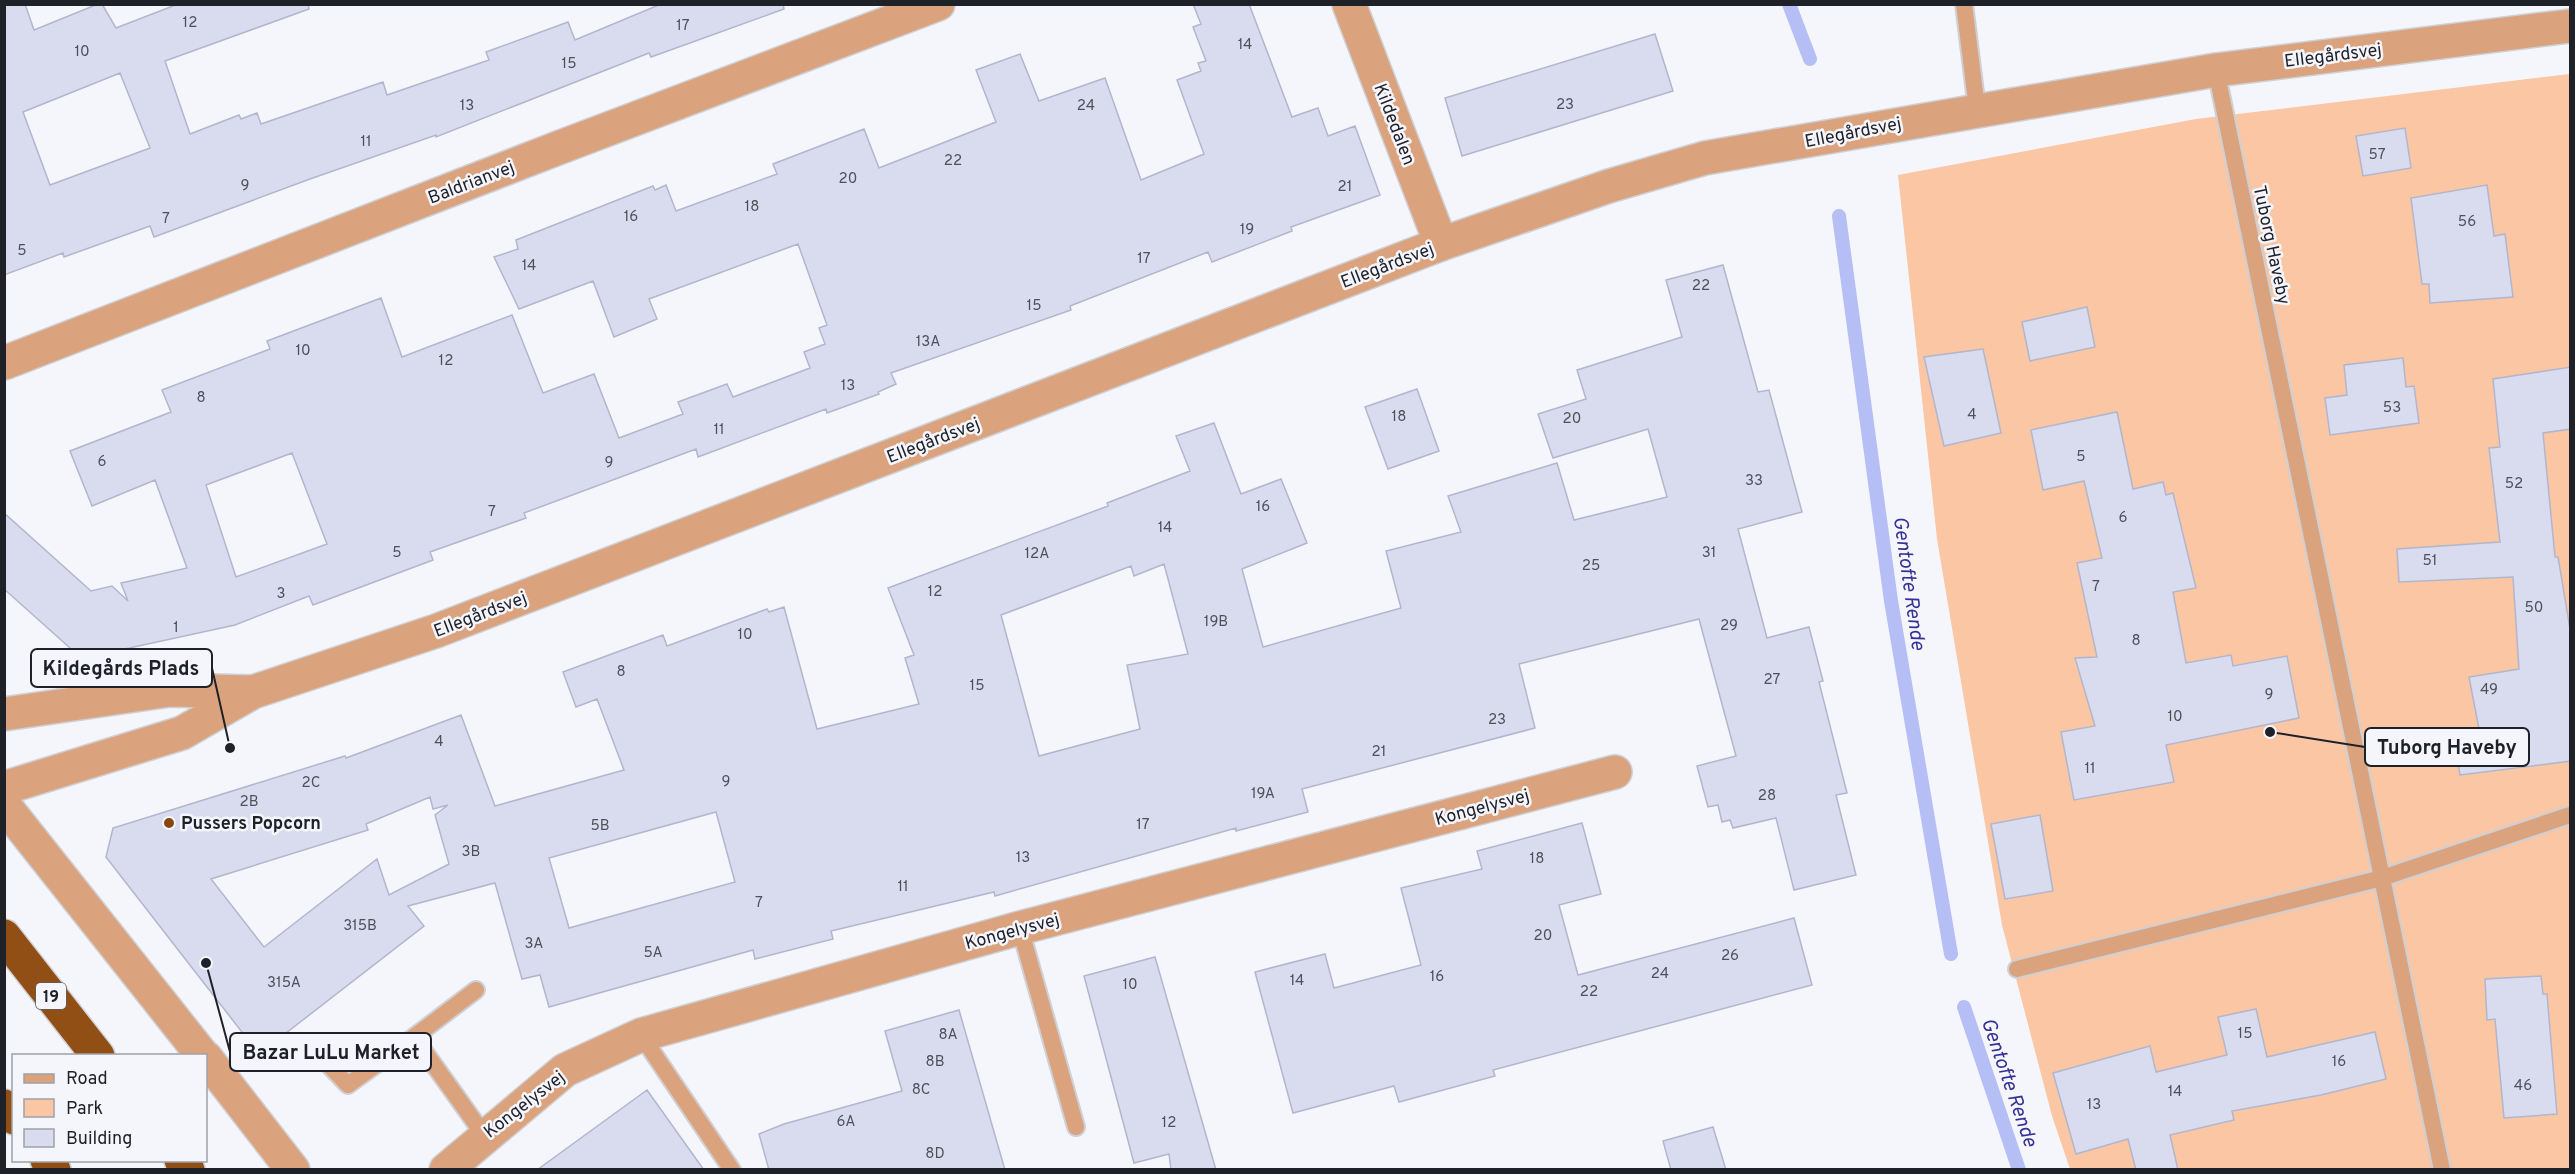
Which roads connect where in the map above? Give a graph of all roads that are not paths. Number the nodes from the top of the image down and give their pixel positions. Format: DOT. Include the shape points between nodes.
graph roads {
  1 [pos="938,4"];
  2 [pos="1349,4"];
  3 [pos="1964,4"];
  4 [pos="2571,26"];
  5 [pos="2216,70"];
  6 [pos="1977,109"];
  7 [pos="1441,244"];
  8 [pos="4,363"];
  9 [pos="253,692"];
  10 [pos="4,714"];
  11 [pos="1615,772"];
  12 [pos="4,788"];
  13 [pos="4,805"];
  14 [pos="2571,815"];
  15 [pos="2382,878"];
  16 [pos="1020,928"];
  17 [pos="4,936"];
  18 [pos="2017,969"];
  19 [pos="476,990"];
  20 [pos="641,1035"];
  21 [pos="414,1037"];
  22 [pos="96,1054"];
  23 [pos="202,1054"];
  24 [pos="207,1061"];
  25 [pos="327,1063"];
  26 [pos="1077,1127"];
  27 [pos="484,1135"];
  28 [pos="293,1170"];
  29 [pos="446,1170"];
  30 [pos="732,1170"];
  31 [pos="2442,1170"];
  1 -- 8 [label="street, Baldrianvej"];
  2 -- 7 [label="street, Kildedalen"];
  3 -- 6 [label="lane"];
  4 -- 5 [label="street, Ellegårdsvej"];
  5 -- 6 [label="street, Ellegårdsvej"];
  5 -- 15 [label="lane, Tuborg Haveby"];
  6 -- 7 [label="street, Ellegårdsvej" via="1705,158 1609,186"];
  7 -- 9 [label="street, Ellegårdsvej" via="436,631"];
  9 -- 10 [label="street, Ellegårdsvej" via="170,690"];
  9 -- 12 [label="street, Ellegårdsvej" via="182,733"];
  11 -- 16 [label="street, Kongelysvej"];
  13 -- 23 [label="street"];
  14 -- 15 [label="lane"];
  15 -- 18 [label="lane"];
  15 -- 31 [label="lane, Tuborg Haveby"];
  16 -- 20 [label="street, Kongelysvej"];
  16 -- 26 [label="lane"];
  17 -- 22 [label="highway, 19"];
  19 -- 21 [label="lane"];
  20 -- 27 [label="street, Kongelysvej" via="565,1070"];
  20 -- 30 [label="lane"];
  21 -- 25 [label="lane" via="348,1084"];
  21 -- 27 [label="lane"];
  24 -- 28 [label="street"];
  27 -- 29 [label="street, Kongelysvej"];
}
